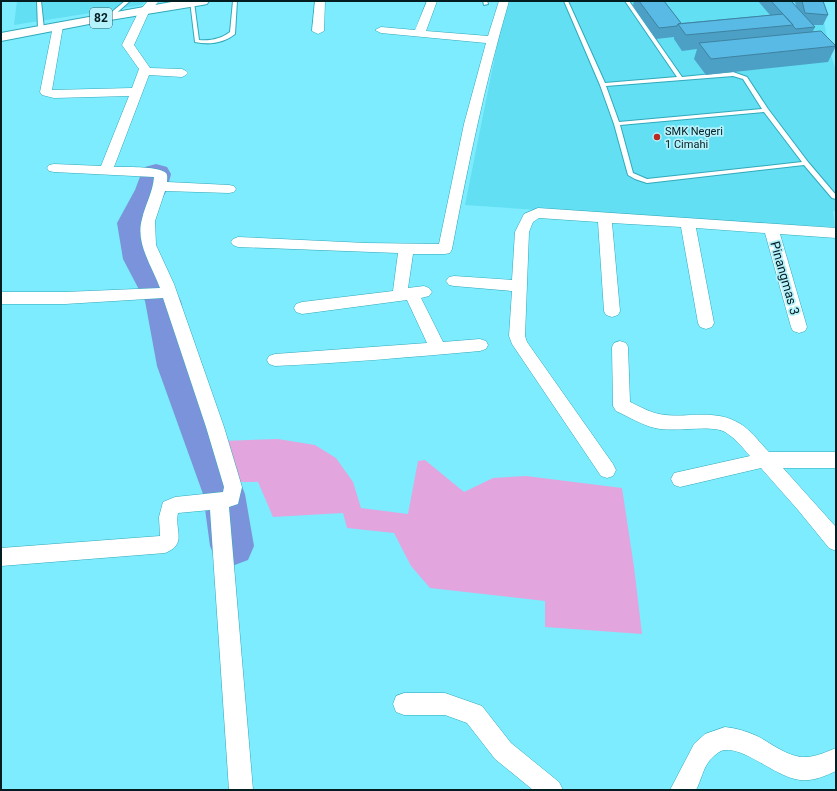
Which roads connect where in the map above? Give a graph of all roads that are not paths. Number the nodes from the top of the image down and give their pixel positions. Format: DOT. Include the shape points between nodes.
graph roads {
  1 [pos="39,1"];
  2 [pos="128,1"];
  3 [pos="154,1"];
  4 [pos="235,1"];
  5 [pos="320,1"];
  6 [pos="432,1"];
  7 [pos="504,1"];
  8 [pos="566,1"];
  9 [pos="627,1"];
  10 [pos="197,2"];
  11 [pos="144,11"];
  12 [pos="110,16"];
  13 [pos="58,26"];
  14 [pos="41,30"];
  15 [pos="381,30"];
  16 [pos="318,31"];
  17 [pos="419,34"];
  18 [pos="1,37"];
  19 [pos="492,40"];
  20 [pos="144,71"];
  21 [pos="182,74"];
  22 [pos="680,78"];
  23 [pos="603,85"];
  24 [pos="135,92"];
  25 [pos="766,110"];
  26 [pos="617,124"];
  27 [pos="806,163"];
  28 [pos="54,168"];
  29 [pos="106,171"];
  30 [pos="160,186"];
  31 [pos="230,189"];
  32 [pos="834,197"];
  33 [pos="605,219"];
  34 [pos="688,224"];
  35 [pos="771,228"];
  36 [pos="836,233"];
  37 [pos="238,242"];
  38 [pos="406,248"];
  39 [pos="454,281"];
  40 [pos="519,286"];
  41 [pos="163,293"];
  42 [pos="412,293"];
  43 [pos="1,298"];
  44 [pos="302,308"];
  45 [pos="612,311"];
  46 [pos="706,323"];
  47 [pos="799,327"];
  48 [pos="480,346"];
  49 [pos="620,347"];
  50 [pos="438,349"];
  51 [pos="275,360"];
  52 [pos="764,460"];
  53 [pos="836,460"];
  54 [pos="607,470"];
  55 [pos="680,479"];
  56 [pos="222,500"];
  57 [pos="836,542"];
  58 [pos="1,557"];
  59 [pos="404,704"];
  60 [pos="836,760"];
  61 [pos="241,790"];
  62 [pos="551,790"];
  63 [pos="682,790"];
  1 -- 14 [label="lane"];
  2 -- 12 [label="lane"];
  3 -- 11 [label="street"];
  4 -- 10 [label="lane" via="233,33 220,39 202,42 197,41 195,34"];
  5 -- 16 [label="street"];
  6 -- 17 [label="street"];
  7 -- 19 [label="street"];
  8 -- 23 [label="lane"];
  9 -- 22 [label="lane"];
  10 -- 11 [label="main road, 82"];
  11 -- 12 [label="main road, 82"];
  11 -- 20 [label="street" via="128,45"];
  12 -- 13 [label="main road, 82"];
  13 -- 14 [label="main road, 82"];
  13 -- 24 [label="street" via="46,92"];
  14 -- 18 [label="main road, 82"];
  15 -- 17 [label="street"];
  17 -- 19 [label="street"];
  19 -- 38 [label="street" via="468,130 445,249"];
  20 -- 21 [label="street"];
  20 -- 24 [label="street"];
  22 -- 23 [label="lane"];
  22 -- 25 [label="lane" via="740,75 745,78"];
  23 -- 26 [label="lane"];
  24 -- 29 [label="street"];
  25 -- 26 [label="lane"];
  25 -- 27 [label="lane"];
  26 -- 27 [label="lane" via="630,174 647,181"];
  27 -- 32 [label="lane"];
  28 -- 29 [label="street"];
  29 -- 30 [label="street" via="157,173 161,176"];
  30 -- 31 [label="street"];
  30 -- 41 [label="street" via="148,221 149,245 166,284"];
  33 -- 34 [label="street"];
  33 -- 40 [label="street" via="538,214 527,218 522,232"];
  33 -- 45 [label="street"];
  34 -- 35 [label="street"];
  34 -- 46 [label="street"];
  35 -- 36 [label="street"];
  35 -- 47 [label="street, Pinangmas 3"];
  37 -- 38 [label="street"];
  38 -- 42 [label="street"];
  39 -- 40 [label="street"];
  40 -- 54 [label="street" via="517,336 520,344"];
  41 -- 43 [label="street"];
  41 -- 56 [label="street" via="215,427 233,487 231,498"];
  42 -- 44 [label="street"];
  42 -- 50 [label="street"];
  48 -- 50 [label="street"];
  49 -- 52 [label="street" via="622,406 656,421 716,422 730,426 742,435"];
  50 -- 51 [label="street"];
  52 -- 53 [label="street"];
  52 -- 55 [label="street"];
  52 -- 57 [label="street"];
  56 -- 58 [label="street" via="175,505 170,508 170,535 165,544"];
  56 -- 61 [label="street"];
  59 -- 62 [label="street" via="445,704 474,714 503,751"];
  60 -- 63 [label="street" via="821,767 795,768 730,737 715,741 701,752"];
}
